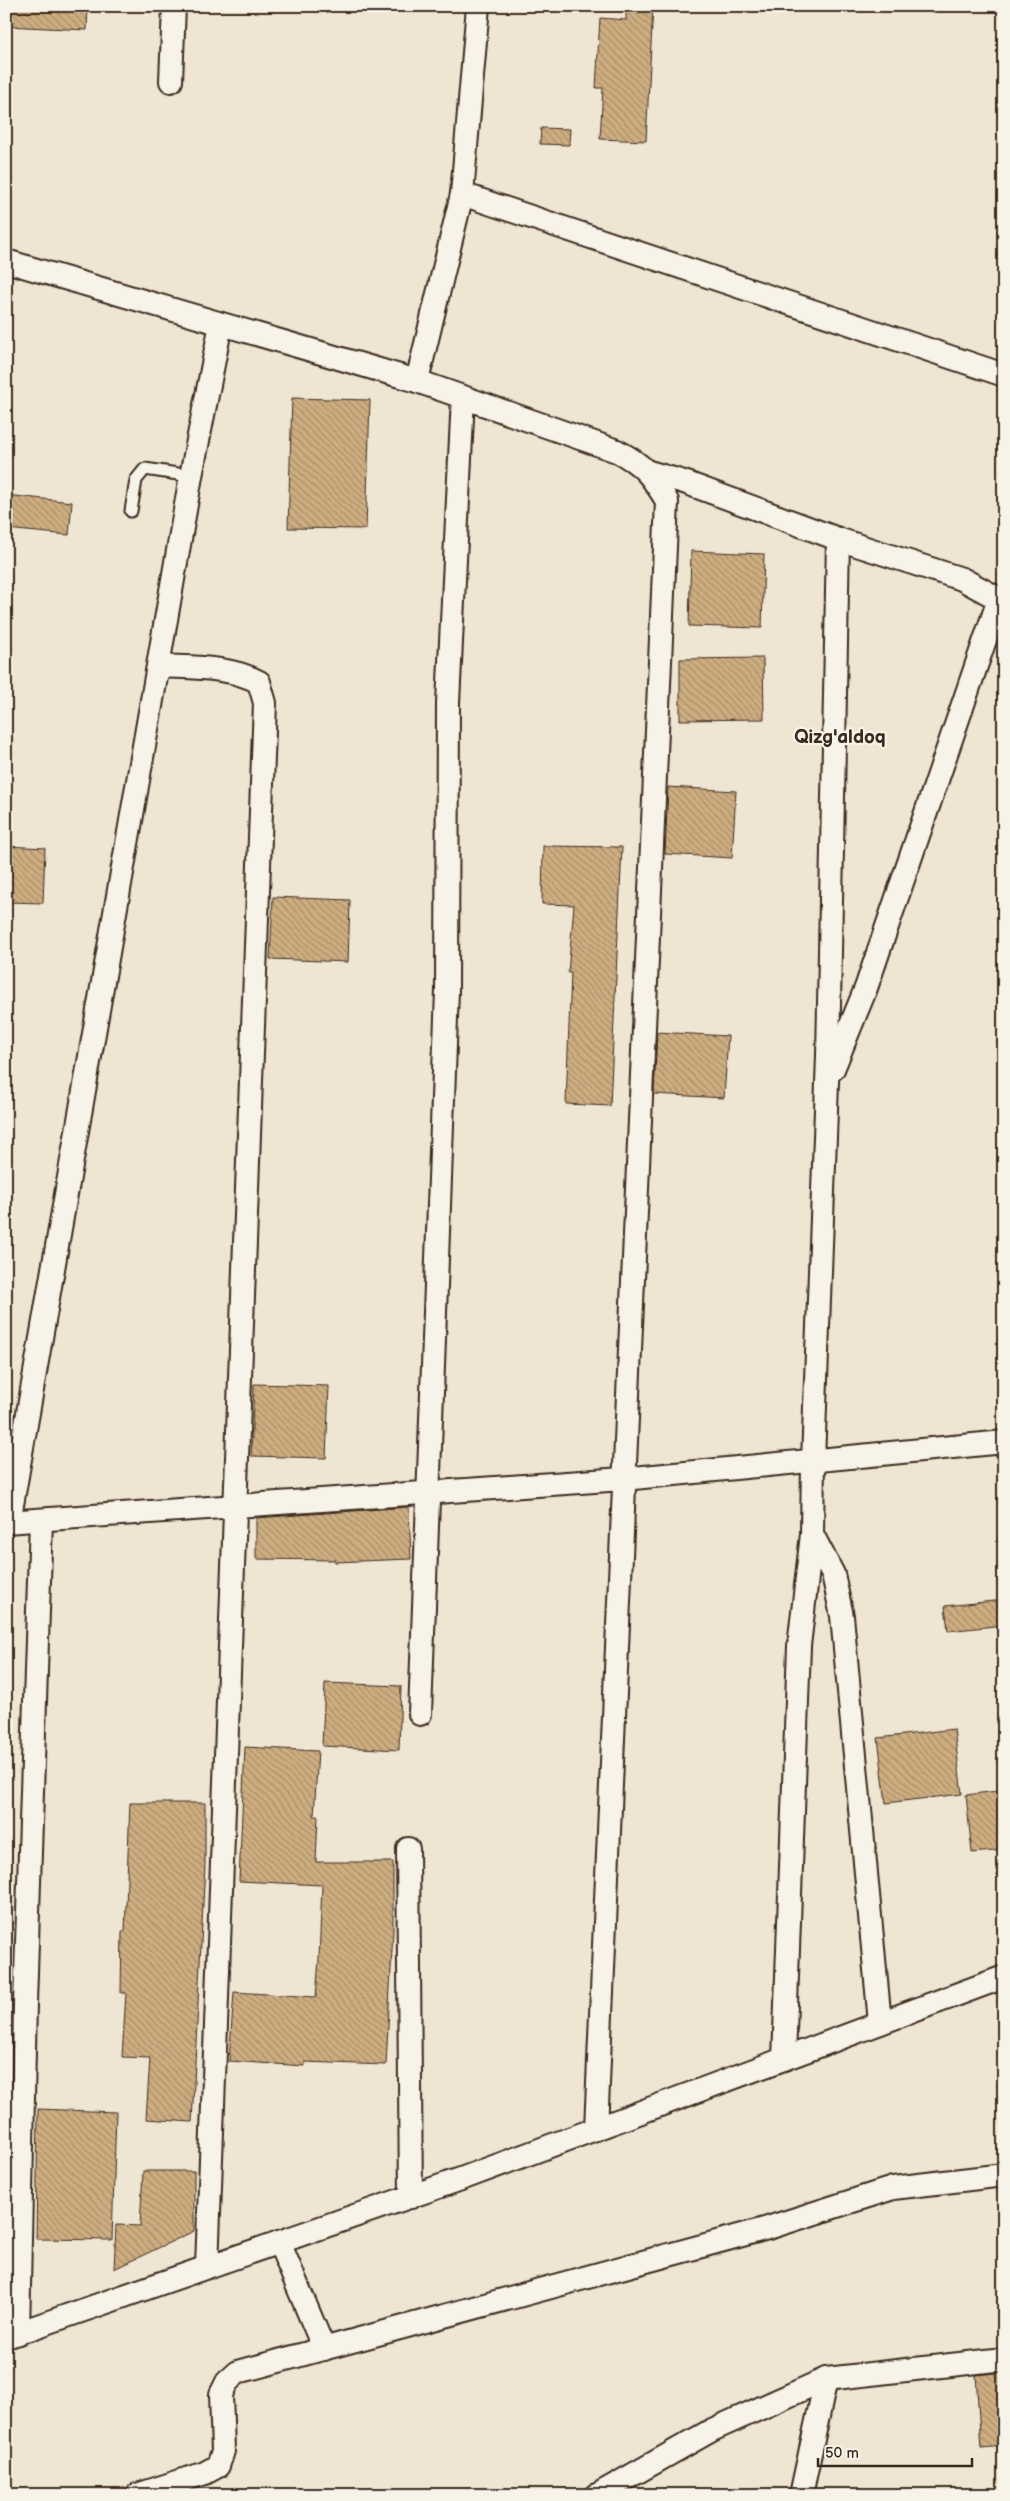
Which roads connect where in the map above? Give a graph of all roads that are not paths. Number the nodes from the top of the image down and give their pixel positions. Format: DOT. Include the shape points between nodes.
graph roads {
  1 [pos="174,6"];
  2 [pos="478,6"];
  3 [pos="171,81"];
  4 [pos="462,194"];
  5 [pos="6,261"];
  6 [pos="221,324"];
  7 [pos="1004,375"];
  8 [pos="417,380"];
  9 [pos="463,397"];
  10 [pos="649,472"];
  11 [pos="191,476"];
  12 [pos="131,511"];
  13 [pos="838,539"];
  14 [pos="1001,600"];
  15 [pos="159,666"];
  16 [pos="827,1084"];
  17 [pos="1004,1442"];
  18 [pos="813,1461"];
  19 [pos="623,1479"];
  20 [pos="429,1492"];
  21 [pos="234,1506"];
  22 [pos="40,1520"];
  23 [pos="7,1522"];
  24 [pos="812,1534"];
  25 [pos="420,1714"];
  26 [pos="408,1849"];
  27 [pos="1004,1977"];
  28 [pos="880,2023"];
  29 [pos="784,2059"];
  30 [pos="596,2129"];
  31 [pos="1004,2175"];
  32 [pos="411,2196"];
  33 [pos="279,2242"];
  34 [pos="207,2267"];
  35 [pos="12,2335"];
  36 [pos="324,2349"];
  37 [pos="1004,2359"];
  38 [pos="826,2379"];
  39 [pos="136,2495"];
  40 [pos="598,2495"];
  41 [pos="801,2495"];
  1 -- 3 [label="street"];
  2 -- 4 [label="street"];
  4 -- 7 [label="street"];
  4 -- 8 [label="street"];
  5 -- 6 [label="street"];
  6 -- 8 [label="street"];
  6 -- 11 [label="street"];
  8 -- 9 [label="street"];
  9 -- 10 [label="street" via="617,451"];
  9 -- 20 [label="street" via="448,703 447,991"];
  10 -- 13 [label="street"];
  10 -- 19 [label="street" via="667,501"];
  11 -- 12 [label="lane" via="145,469 136,480"];
  11 -- 15 [label="street"];
  13 -- 14 [label="street" via="962,578"];
  13 -- 16 [label="street"];
  14 -- 16 [label="street" via="866,988"];
  15 -- 21 [label="street" via="232,671 246,675 259,682 265,703"];
  15 -- 23 [label="street"];
  16 -- 18 [label="street"];
  17 -- 18 [label="street"];
  18 -- 19 [label="street"];
  18 -- 24 [label="street"];
  19 -- 20 [label="street"];
  19 -- 30 [label="street"];
  20 -- 21 [label="street"];
  20 -- 25 [label="street"];
  21 -- 22 [label="street"];
  21 -- 34 [label="street"];
  22 -- 23 [label="street"];
  22 -- 35 [label="street"];
  24 -- 28 [label="street" via="833,1574 842,1616"];
  24 -- 29 [label="street" via="799,1646"];
  26 -- 32 [label="street"];
  27 -- 28 [label="street"];
  28 -- 29 [label="street"];
  29 -- 30 [label="street"];
  30 -- 32 [label="street"];
  31 -- 36 [label="street" via="893,2188 768,2228"];
  32 -- 33 [label="street"];
  33 -- 34 [label="street"];
  33 -- 36 [label="street"];
  34 -- 35 [label="street"];
  36 -- 39 [label="street" via="238,2372 227,2382 221,2394 223,2451 218,2466"];
  37 -- 38 [label="street"];
  38 -- 40 [label="street" via="712,2430"];
  38 -- 41 [label="street"];
}
